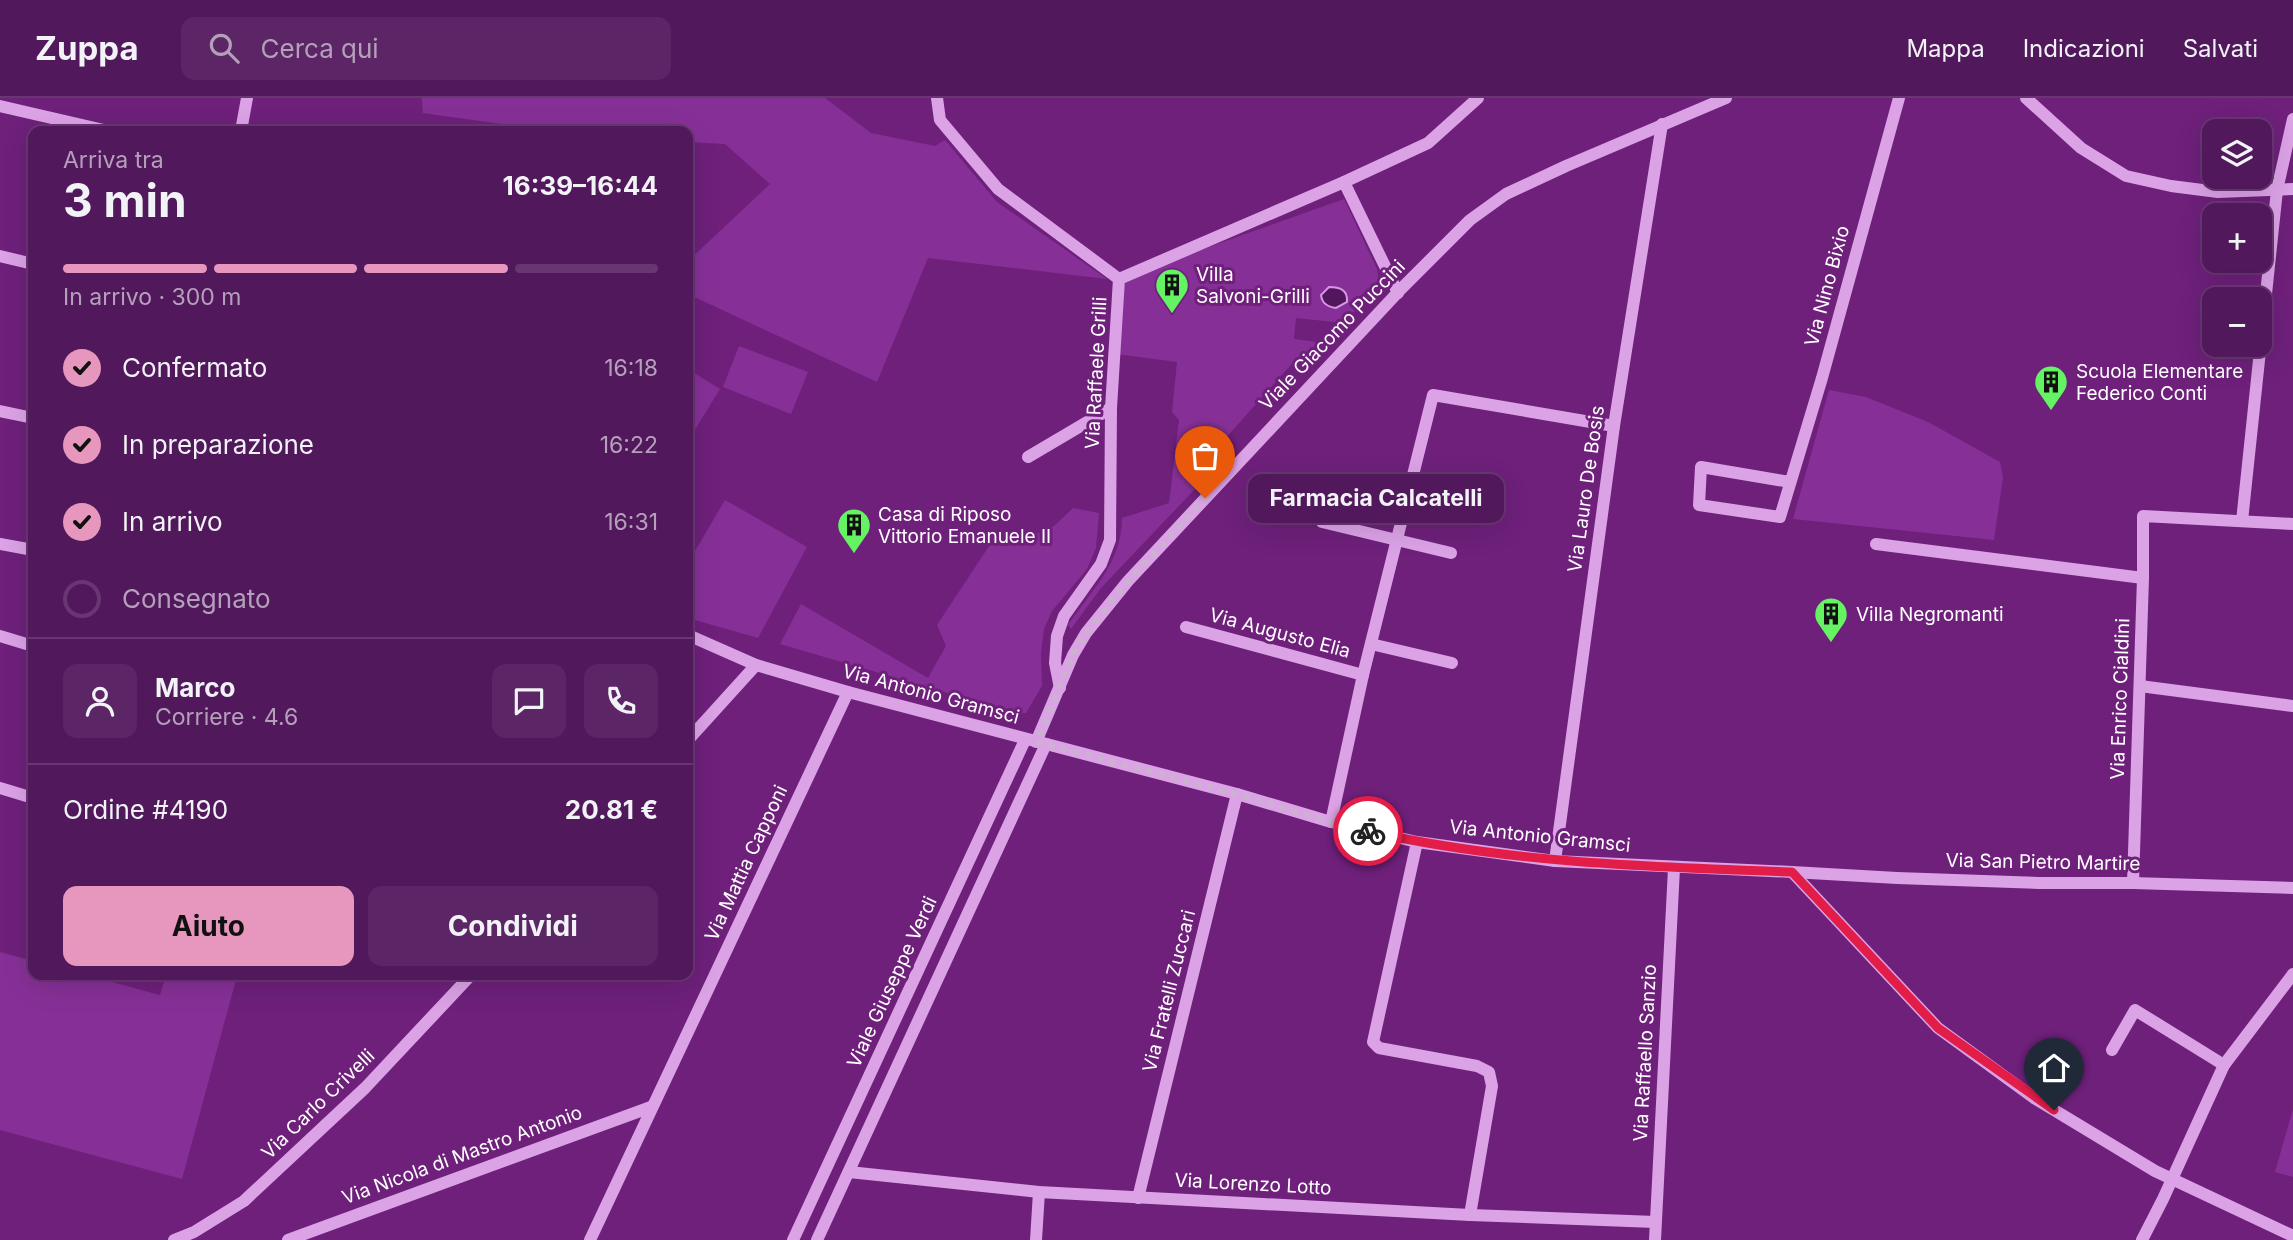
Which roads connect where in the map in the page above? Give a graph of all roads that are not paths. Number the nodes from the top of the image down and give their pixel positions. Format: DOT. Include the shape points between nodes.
graph roads {
  1 [pos="247,98"];
  2 [pos="937,98"];
  3 [pos="1478,98"];
  4 [pos="1726,98"];
  5 [pos="1899,98"];
  6 [pos="2026,98"];
  7 [pos="0,106"];
  8 [pos="2293,119"];
  9 [pos="1662,124"];
  10 [pos="86,126"];
  11 [pos="242,126"];
  12 [pos="1343,182"];
  13 [pos="2293,189"];
  14 [pos="2277,190"];
  15 [pos="0,256"];
  16 [pos="28,263"];
  17 [pos="1119,279"];
  18 [pos="1398,293"];
  19 [pos="1111,408"];
  20 [pos="0,414"];
  21 [pos="28,417"];
  22 [pos="1614,426"];
  23 [pos="1028,457"];
  24 [pos="1790,482"];
  25 [pos="2242,521"];
  26 [pos="1322,522"];
  27 [pos="2293,524"];
  28 [pos="1396,541"];
  29 [pos="0,544"];
  30 [pos="1876,544"];
  31 [pos="28,549"];
  32 [pos="1451,553"];
  33 [pos="2143,578"];
  34 [pos="1186,628"];
  35 [pos="0,636"];
  36 [pos="693,637"];
  37 [pos="28,644"];
  38 [pos="1371,644"];
  39 [pos="1452,663"];
  40 [pos="756,665"];
  41 [pos="1363,675"];
  42 [pos="2140,686"];
  43 [pos="1060,689"];
  44 [pos="848,692"];
  45 [pos="2293,706"];
  46 [pos="693,734"];
  47 [pos="1036,742"];
  48 [pos="0,788"];
  49 [pos="1237,794"];
  50 [pos="28,796"];
  51 [pos="1331,822"];
  52 [pos="1417,842"];
  53 [pos="1555,860"];
  54 [pos="1674,868"];
  55 [pos="1792,872"];
  56 [pos="2133,883"];
  57 [pos="2293,888"];
  58 [pos="2293,974"];
  59 [pos="466,980"];
  60 [pos="2112,1051"];
  61 [pos="2224,1066"];
  62 [pos="651,1107"];
  63 [pos="849,1172"];
  64 [pos="2172,1179"];
  65 [pos="1039,1192"];
  66 [pos="1138,1198"];
  67 [pos="1469,1215"];
  68 [pos="1655,1222"];
  69 [pos="196,1236"];
  70 [pos="2293,1236"];
  71 [pos="174,1240"];
  72 [pos="288,1240"];
  73 [pos="590,1240"];
  74 [pos="793,1240"];
  75 [pos="817,1240"];
  76 [pos="1036,1240"];
  77 [pos="1655,1240"];
  78 [pos="2142,1240"];
  1 -- 11 [label="street"];
  2 -- 17 [label="street" via="940,120 998,190"];
  3 -- 12 [label="street, Via Raffaele Grilli" via="1428,142"];
  4 -- 9 [label="street, Viale Giacomo Puccini"];
  5 -- 24 [label="street, Via Nino Bixio"];
  6 -- 14 [label="street" via="2081,148 2126,176 2218,192"];
  7 -- 10 [label="street"];
  8 -- 14 [label="street"];
  9 -- 18 [label="street, Viale Giacomo Puccini" via="1506,194 1470,220"];
  9 -- 22 [label="street, Via Lauro De Bosis"];
  12 -- 17 [label="street, Via Raffaele Grilli"];
  12 -- 18 [label="street"];
  13 -- 14 [label="street"];
  14 -- 25 [label="street"];
  15 -- 16 [label="street"];
  17 -- 19 [label="street, Via Raffaele Grilli"];
  18 -- 43 [label="street, Viale Giacomo Puccini" via="1128,581 1086,633"];
  19 -- 23 [label="street"];
  19 -- 43 [label="street, Via Raffaele Grilli" via="1110,540 1101,564 1064,616 1057,636 1055,663"];
  20 -- 21 [label="street"];
  22 -- 28 [label="street, Via Augusto Elia" via="1433,395"];
  22 -- 53 [label="street, Via Lauro De Bosis"];
  24 -- 24 [label="street, Via Nino Bixio" via="1780,517 1699,505 1701,467"];
  25 -- 27 [label="street"];
  25 -- 33 [label="street, Via Enrico Cialdini" via="2143,516"];
  26 -- 28 [label="street"];
  28 -- 32 [label="street"];
  28 -- 38 [label="street, Via Augusto Elia"];
  29 -- 31 [label="street"];
  30 -- 33 [label="street"];
  33 -- 42 [label="street, Via Enrico Cialdini"];
  34 -- 41 [label="street, Via Augusto Elia"];
  35 -- 37 [label="street"];
  36 -- 40 [label="street, Via Antonio Gramsci"];
  38 -- 39 [label="street"];
  38 -- 41 [label="street, Via Augusto Elia"];
  40 -- 44 [label="street, Via Antonio Gramsci"];
  40 -- 46 [label="street"];
  41 -- 51 [label="street, Via Augusto Elia"];
  42 -- 45 [label="street"];
  42 -- 56 [label="street, Via Enrico Cialdini"];
  43 -- 47 [label="street, Viale Giacomo Puccini"];
  44 -- 47 [label="street, Via Antonio Gramsci"];
  44 -- 62 [label="street, Via Mattia Capponi"];
  47 -- 49 [label="street, Via Antonio Gramsci"];
  47 -- 63 [label="street, Viale Giuseppe Verdi"];
  47 -- 74 [label="street, Viale Giuseppe Verdi"];
  48 -- 50 [label="street"];
  49 -- 51 [label="street, Via Antonio Gramsci"];
  49 -- 66 [label="street, Via Fratelli Zuccari"];
  51 -- 52 [label="street, Via Antonio Gramsci"];
  52 -- 53 [label="street, Via Antonio Gramsci"];
  52 -- 67 [label="street" via="1373,1042 1379,1048 1489,1072 1492,1086"];
  53 -- 54 [label="street, Via Antonio Gramsci"];
  54 -- 55 [label="street, Via Antonio Gramsci"];
  54 -- 68 [label="street, Via Raffaello Sanzio"];
  55 -- 56 [label="street, Via San Pietro Martire"];
  55 -- 64 [label="street" via="1938,1028 2034,1098"];
  56 -- 57 [label="street, Via San Pietro Martire"];
  58 -- 61 [label="street"];
  59 -- 69 [label="street, Via Carlo Crivelli" via="365,1088 244,1201"];
  60 -- 61 [label="street" via="2135,1010"];
  61 -- 64 [label="street"];
  62 -- 72 [label="street, Via Nicola di Mastro Antonio"];
  62 -- 73 [label="street, Via Mattia Capponi"];
  63 -- 65 [label="street, Via Lorenzo Lotto"];
  63 -- 75 [label="street, Viale Giuseppe Verdi"];
  64 -- 70 [label="street"];
  64 -- 78 [label="street"];
  65 -- 66 [label="street, Via Lorenzo Lotto"];
  65 -- 76 [label="street"];
  66 -- 67 [label="street, Via Lorenzo Lotto"];
  67 -- 68 [label="street, Via Lorenzo Lotto"];
  68 -- 77 [label="street, Via Raffaello Sanzio"];
  69 -- 71 [label="street, Via Carlo Crivelli"];
}
